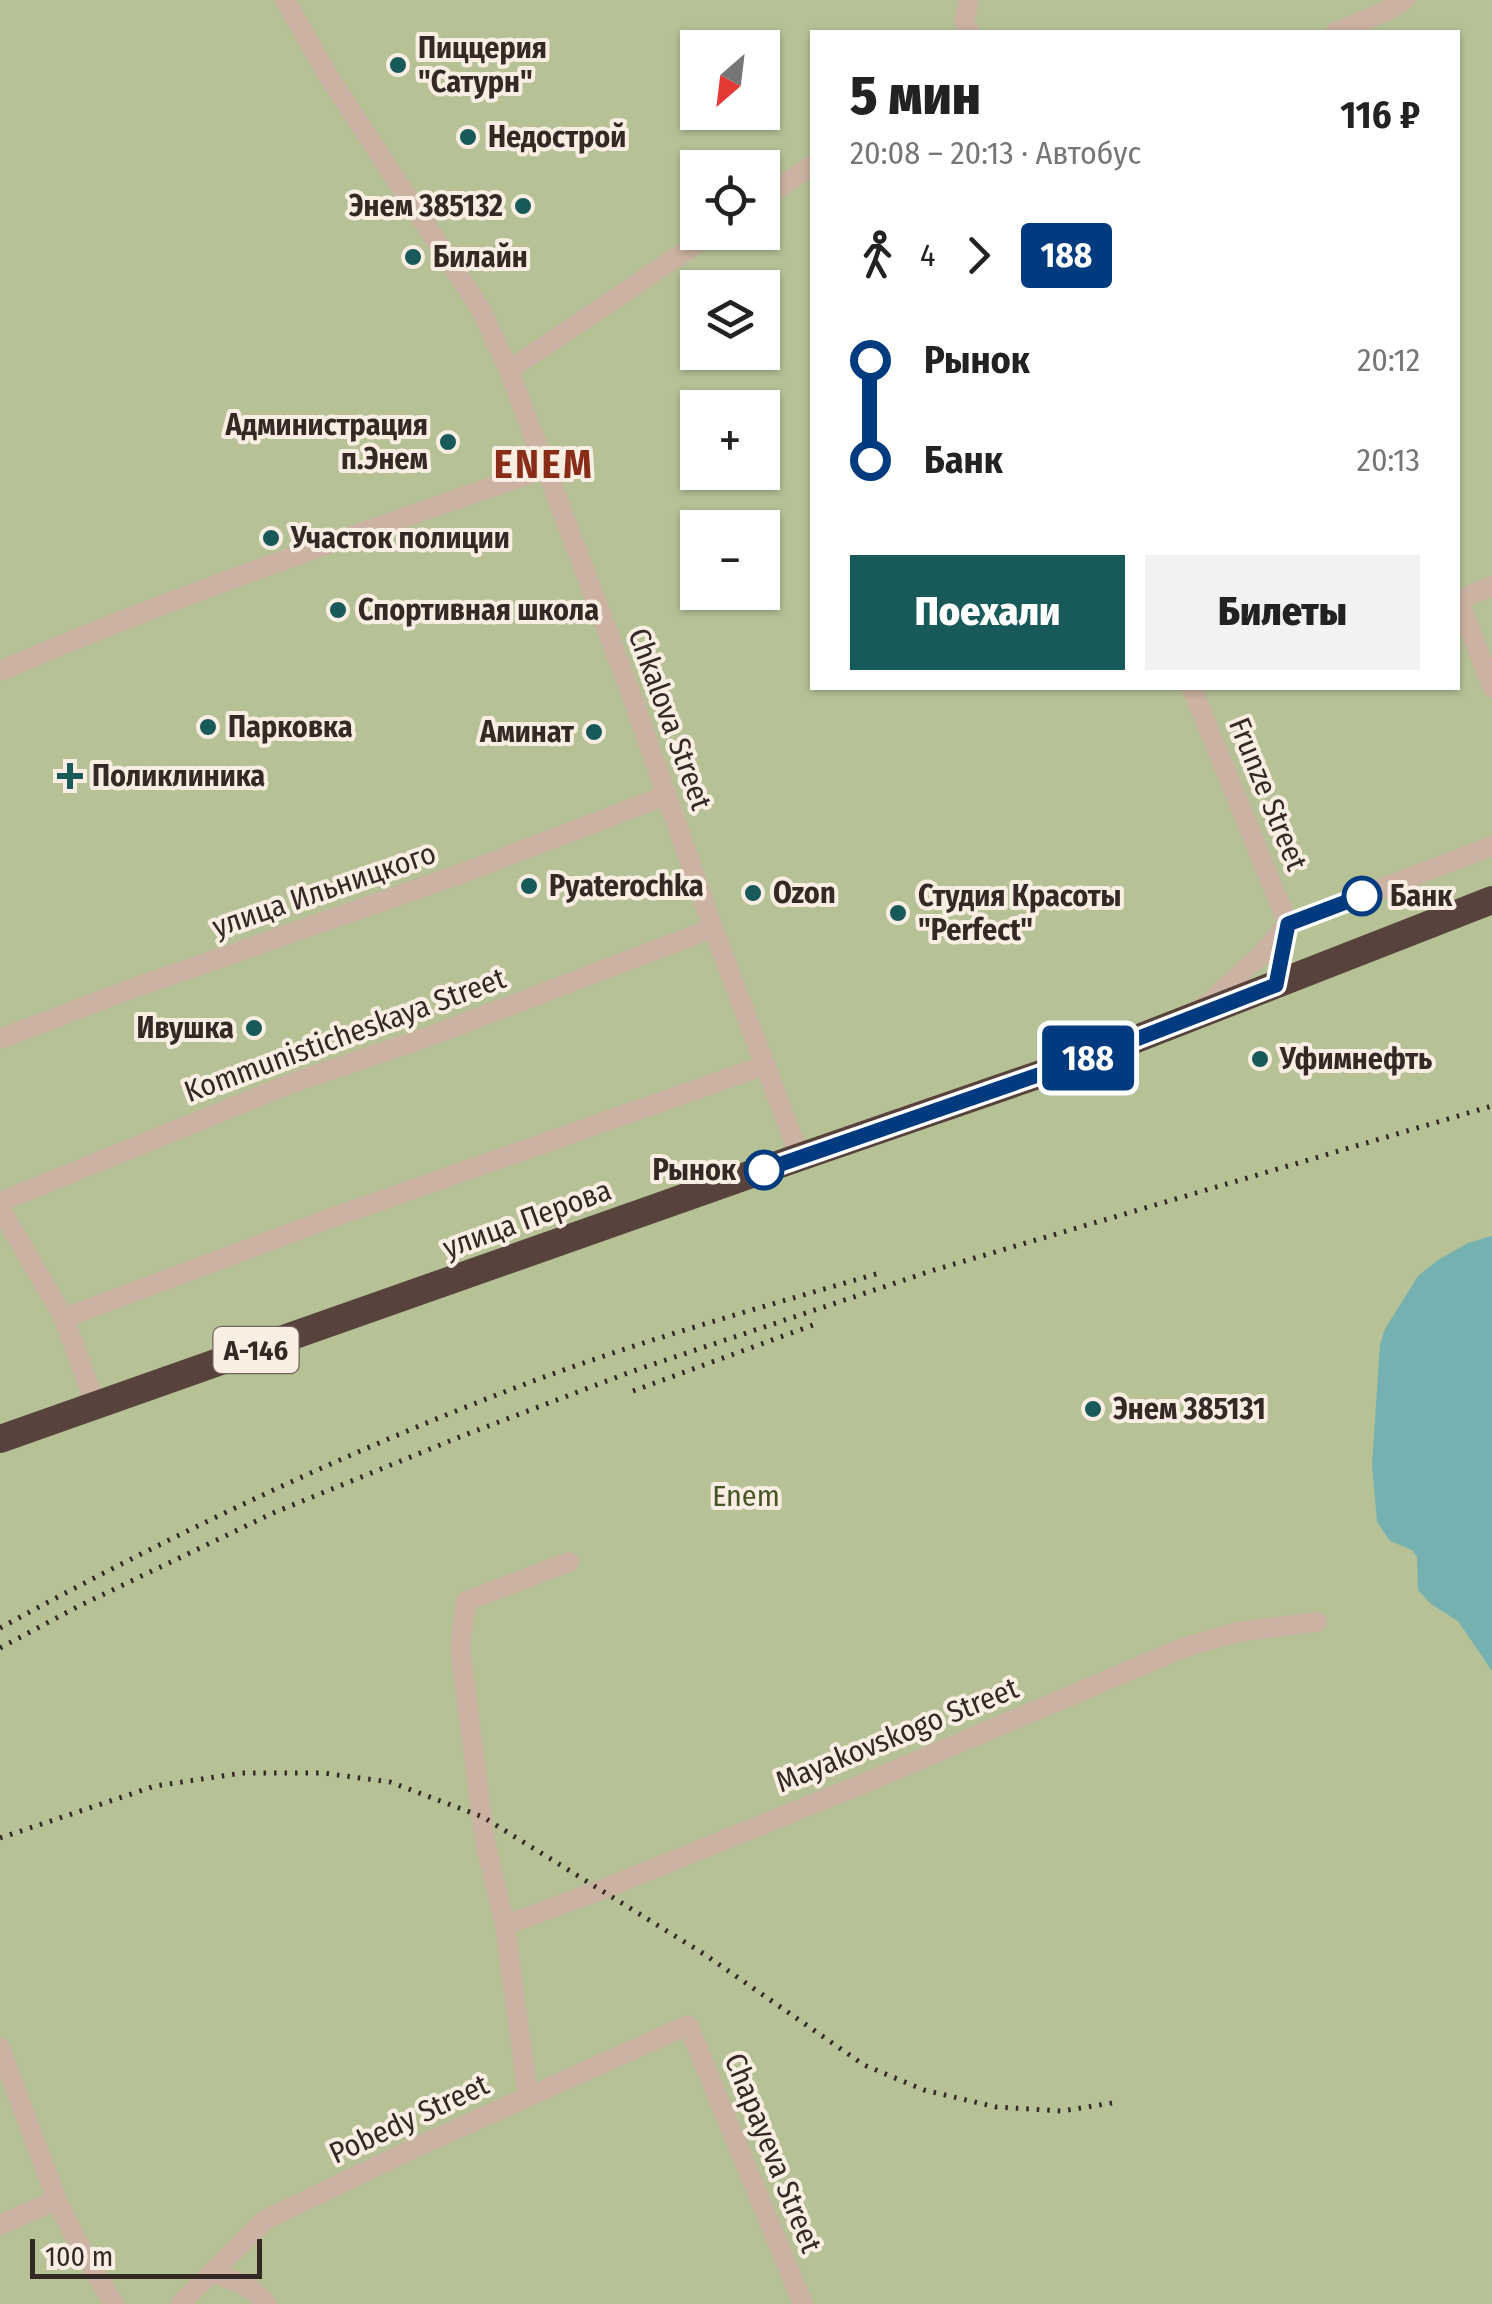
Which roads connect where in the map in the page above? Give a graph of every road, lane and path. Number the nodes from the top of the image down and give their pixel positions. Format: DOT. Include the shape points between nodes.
graph roads {
  1 [pos="285,0"];
  2 [pos="969,0"];
  3 [pos="1404,0"];
  4 [pos="969,30"];
  5 [pos="1341,30"];
  6 [pos="810,167"];
  7 [pos="780,188"];
  8 [pos="687,250"];
  9 [pos="509,370"];
  10 [pos="546,468"];
  11 [pos="1492,586"];
  12 [pos="1460,598"];
  13 [pos="1460,604"];
  14 [pos="0,671"];
  15 [pos="1492,687"];
  16 [pos="1193,690"];
  17 [pos="667,795"];
  18 [pos="1492,846"];
  19 [pos="1492,900"];
  20 [pos="1288,924"];
  21 [pos="713,928"];
  22 [pos="1189,1020"];
  23 [pos="0,1039"];
  24 [pos="766,1065"];
  25 [pos="800,1157"];
  26 [pos="0,1205"];
  27 [pos="64,1318"];
  28 [pos="96,1406"];
  29 [pos="0,1439"];
  30 [pos="569,1562"];
  31 [pos="1317,1622"];
  32 [pos="504,1926"];
  33 [pos="688,2025"];
  34 [pos="0,2048"];
  35 [pos="528,2096"];
  36 [pos="57,2200"];
  37 [pos="0,2225"];
  38 [pos="211,2273"];
  39 [pos="114,2304"];
  40 [pos="180,2304"];
  41 [pos="266,2304"];
  42 [pos="803,2304"];
  1 -- 9 [label="street, Chkalova Street" via="480,308"];
  2 -- 4 [label="street"];
  3 -- 5 [label="street"];
  6 -- 7 [label="street"];
  8 -- 9 [label="street"];
  9 -- 10 [label="street, Chkalova Street"];
  10 -- 14 [label="street"];
  10 -- 17 [label="street, Chkalova Street"];
  11 -- 12 [label="street"];
  13 -- 15 [label="street"];
  16 -- 20 [label="street, Frunze Street"];
  17 -- 21 [label="street, Chkalova Street"];
  17 -- 23 [label="street, улица Ильницкого"];
  18 -- 20 [label="street, улица Перова"];
  19 -- 22 [label="highway, улица Перова / А-146"];
  20 -- 22 [label="street, улица Перова"];
  21 -- 24 [label="street, Chkalova Street"];
  21 -- 26 [label="street, Kommunisticheskaya Street" via="292,1083"];
  22 -- 25 [label="highway, улица Перова / А-146"];
  24 -- 25 [label="street, Chkalova Street"];
  24 -- 27 [label="street"];
  25 -- 28 [label="highway, улица Перова / А-146"];
  26 -- 27 [label="street"];
  27 -- 28 [label="street"];
  28 -- 29 [label="highway, улица Перова / А-146"];
  30 -- 32 [label="street" via="466,1601 460,1648 485,1841"];
  31 -- 32 [label="street, Mayakovskogo Street" via="1237,1632 1180,1649"];
  32 -- 35 [label="street"];
  33 -- 35 [label="street, Pobedy Street"];
  33 -- 42 [label="street, Chapayeva Street"];
  34 -- 36 [label="street"];
  35 -- 38 [label="street, Pobedy Street" via="265,2220"];
  36 -- 37 [label="street"];
  36 -- 39 [label="street"];
  38 -- 40 [label="street, Pobedy Street"];
  38 -- 41 [label="street" via="239,2281"];
}
